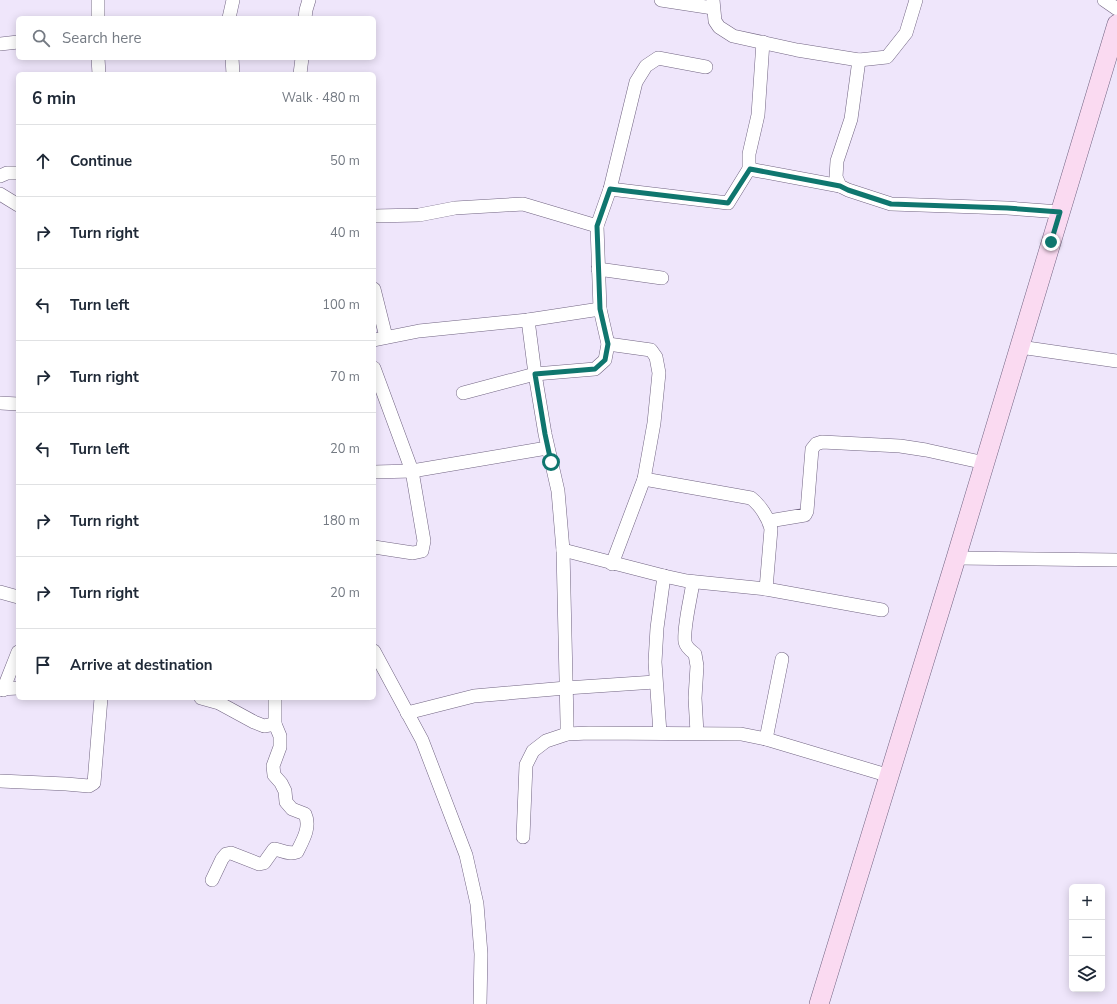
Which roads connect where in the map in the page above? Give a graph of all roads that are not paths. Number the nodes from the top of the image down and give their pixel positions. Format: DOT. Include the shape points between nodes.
graph roads {
  1 [pos="98,0"];
  2 [pos="232,0"];
  3 [pos="309,0"];
  4 [pos="660,0"];
  5 [pos="916,0"];
  6 [pos="1104,0"];
  7 [pos="713,4"];
  8 [pos="1117,9"];
  9 [pos="98,16"];
  10 [pos="229,16"];
  11 [pos="305,16"];
  12 [pos="1117,24"];
  13 [pos="16,42"];
  14 [pos="763,42"];
  15 [pos="0,44"];
  16 [pos="98,60"];
  17 [pos="232,60"];
  18 [pos="302,60"];
  19 [pos="859,60"];
  20 [pos="706,67"];
  21 [pos="99,72"];
  22 [pos="233,72"];
  23 [pos="300,72"];
  24 [pos="750,169"];
  25 [pos="16,173"];
  26 [pos="0,176"];
  27 [pos="840,186"];
  28 [pos="610,189"];
  29 [pos="0,194"];
  30 [pos="16,204"];
  31 [pos="1060,212"];
  32 [pos="376,216"];
  33 [pos="597,226"];
  34 [pos="598,269"];
  35 [pos="662,278"];
  36 [pos="376,306"];
  37 [pos="600,309"];
  38 [pos="528,320"];
  39 [pos="380,339"];
  40 [pos="608,344"];
  41 [pos="1020,347"];
  42 [pos="1117,361"];
  43 [pos="376,373"];
  44 [pos="535,374"];
  45 [pos="463,393"];
  46 [pos="0,402"];
  47 [pos="16,404"];
  48 [pos="547,448"];
  49 [pos="985,462"];
  50 [pos="412,471"];
  51 [pos="376,472"];
  52 [pos="644,478"];
  53 [pos="769,521"];
  54 [pos="376,547"];
  55 [pos="563,550"];
  56 [pos="956,558"];
  57 [pos="1117,560"];
  58 [pos="612,564"];
  59 [pos="664,576"];
  60 [pos="693,582"];
  61 [pos="766,589"];
  62 [pos="0,592"];
  63 [pos="16,596"];
  64 [pos="882,610"];
  65 [pos="16,656"];
  66 [pos="376,656"];
  67 [pos="782,659"];
  68 [pos="655,682"];
  69 [pos="16,688"];
  70 [pos="566,688"];
  71 [pos="1,690"];
  72 [pos="101,700"];
  73 [pos="209,700"];
  74 [pos="275,700"];
  75 [pos="407,713"];
  76 [pos="274,724"];
  77 [pos="660,733"];
  78 [pos="697,733"];
  79 [pos="567,734"];
  80 [pos="766,740"];
  81 [pos="890,776"];
  82 [pos="0,781"];
  83 [pos="523,837"];
  84 [pos="212,880"];
  85 [pos="480,1004"];
  86 [pos="819,1004"];
  1 -- 9 [label="street"];
  2 -- 10 [label="street"];
  3 -- 11 [label="street"];
  4 -- 7 [label="street"];
  5 -- 19 [label="street" via="906,33 887,57"];
  6 -- 8 [label="street"];
  7 -- 14 [label="street" via="715,21 724,32"];
  12 -- 31 [label="main road"];
  13 -- 15 [label="street"];
  14 -- 19 [label="street"];
  14 -- 24 [label="street" via="758,115 749,154"];
  16 -- 21 [label="street"];
  17 -- 22 [label="street"];
  18 -- 23 [label="street"];
  19 -- 27 [label="street" via="851,119 837,161 836,177"];
  20 -- 28 [label="street" via="658,58 646,66 636,82"];
  24 -- 27 [label="street"];
  24 -- 28 [label="street" via="728,203"];
  25 -- 26 [label="street"];
  27 -- 31 [label="street" via="891,204"];
  28 -- 33 [label="street"];
  29 -- 30 [label="street"];
  31 -- 41 [label="main road"];
  32 -- 33 [label="street" via="419,215 455,208 523,204"];
  33 -- 34 [label="street"];
  34 -- 35 [label="street"];
  34 -- 37 [label="street"];
  36 -- 39 [label="street"];
  37 -- 38 [label="street"];
  37 -- 40 [label="street"];
  38 -- 39 [label="street" via="419,331"];
  38 -- 44 [label="street"];
  40 -- 44 [label="street" via="605,360 595,369"];
  40 -- 52 [label="street" via="651,350 656,357 659,373 655,416"];
  41 -- 42 [label="street"];
  41 -- 49 [label="main road"];
  43 -- 50 [label="street"];
  44 -- 45 [label="street"];
  44 -- 48 [label="street"];
  46 -- 47 [label="street"];
  48 -- 50 [label="street"];
  48 -- 55 [label="street" via="558,491"];
  49 -- 53 [label="street" via="900,446 822,442 812,449 805,515"];
  49 -- 56 [label="main road"];
  50 -- 51 [label="street"];
  50 -- 54 [label="street" via="424,541 422,551 413,553"];
  52 -- 53 [label="street" via="751,498"];
  52 -- 58 [label="street"];
  53 -- 61 [label="street" via="771,529"];
  55 -- 58 [label="street"];
  55 -- 70 [label="street"];
  56 -- 57 [label="street"];
  56 -- 81 [label="main road"];
  58 -- 59 [label="street"];
  59 -- 60 [label="street"];
  59 -- 68 [label="street" via="657,628"];
  60 -- 61 [label="street"];
  60 -- 78 [label="street" via="685,643 695,654 697,666"];
  61 -- 64 [label="street"];
  62 -- 63 [label="street"];
  65 -- 71 [label="street"];
  66 -- 75 [label="street"];
  67 -- 80 [label="street"];
  68 -- 70 [label="street"];
  68 -- 77 [label="street"];
  69 -- 71 [label="street"];
  70 -- 75 [label="street" via="474,696"];
  70 -- 79 [label="street"];
  72 -- 82 [label="street" via="94,783 89,786"];
  73 -- 76 [label="street" via="264,726"];
  74 -- 76 [label="street"];
  75 -- 85 [label="street" via="422,740 466,855 478,904"];
  76 -- 84 [label="street" via="280,736 280,747 273,766 274,775 285,791 286,802 292,809 305,814 306,834 297,852 291,854 274,849 264,863 259,864 226,854"];
  77 -- 78 [label="street"];
  77 -- 79 [label="street"];
  78 -- 80 [label="street" via="741,734"];
  79 -- 83 [label="street" via="546,741 533,751 526,765"];
  80 -- 81 [label="street"];
  81 -- 86 [label="main road"];
}
